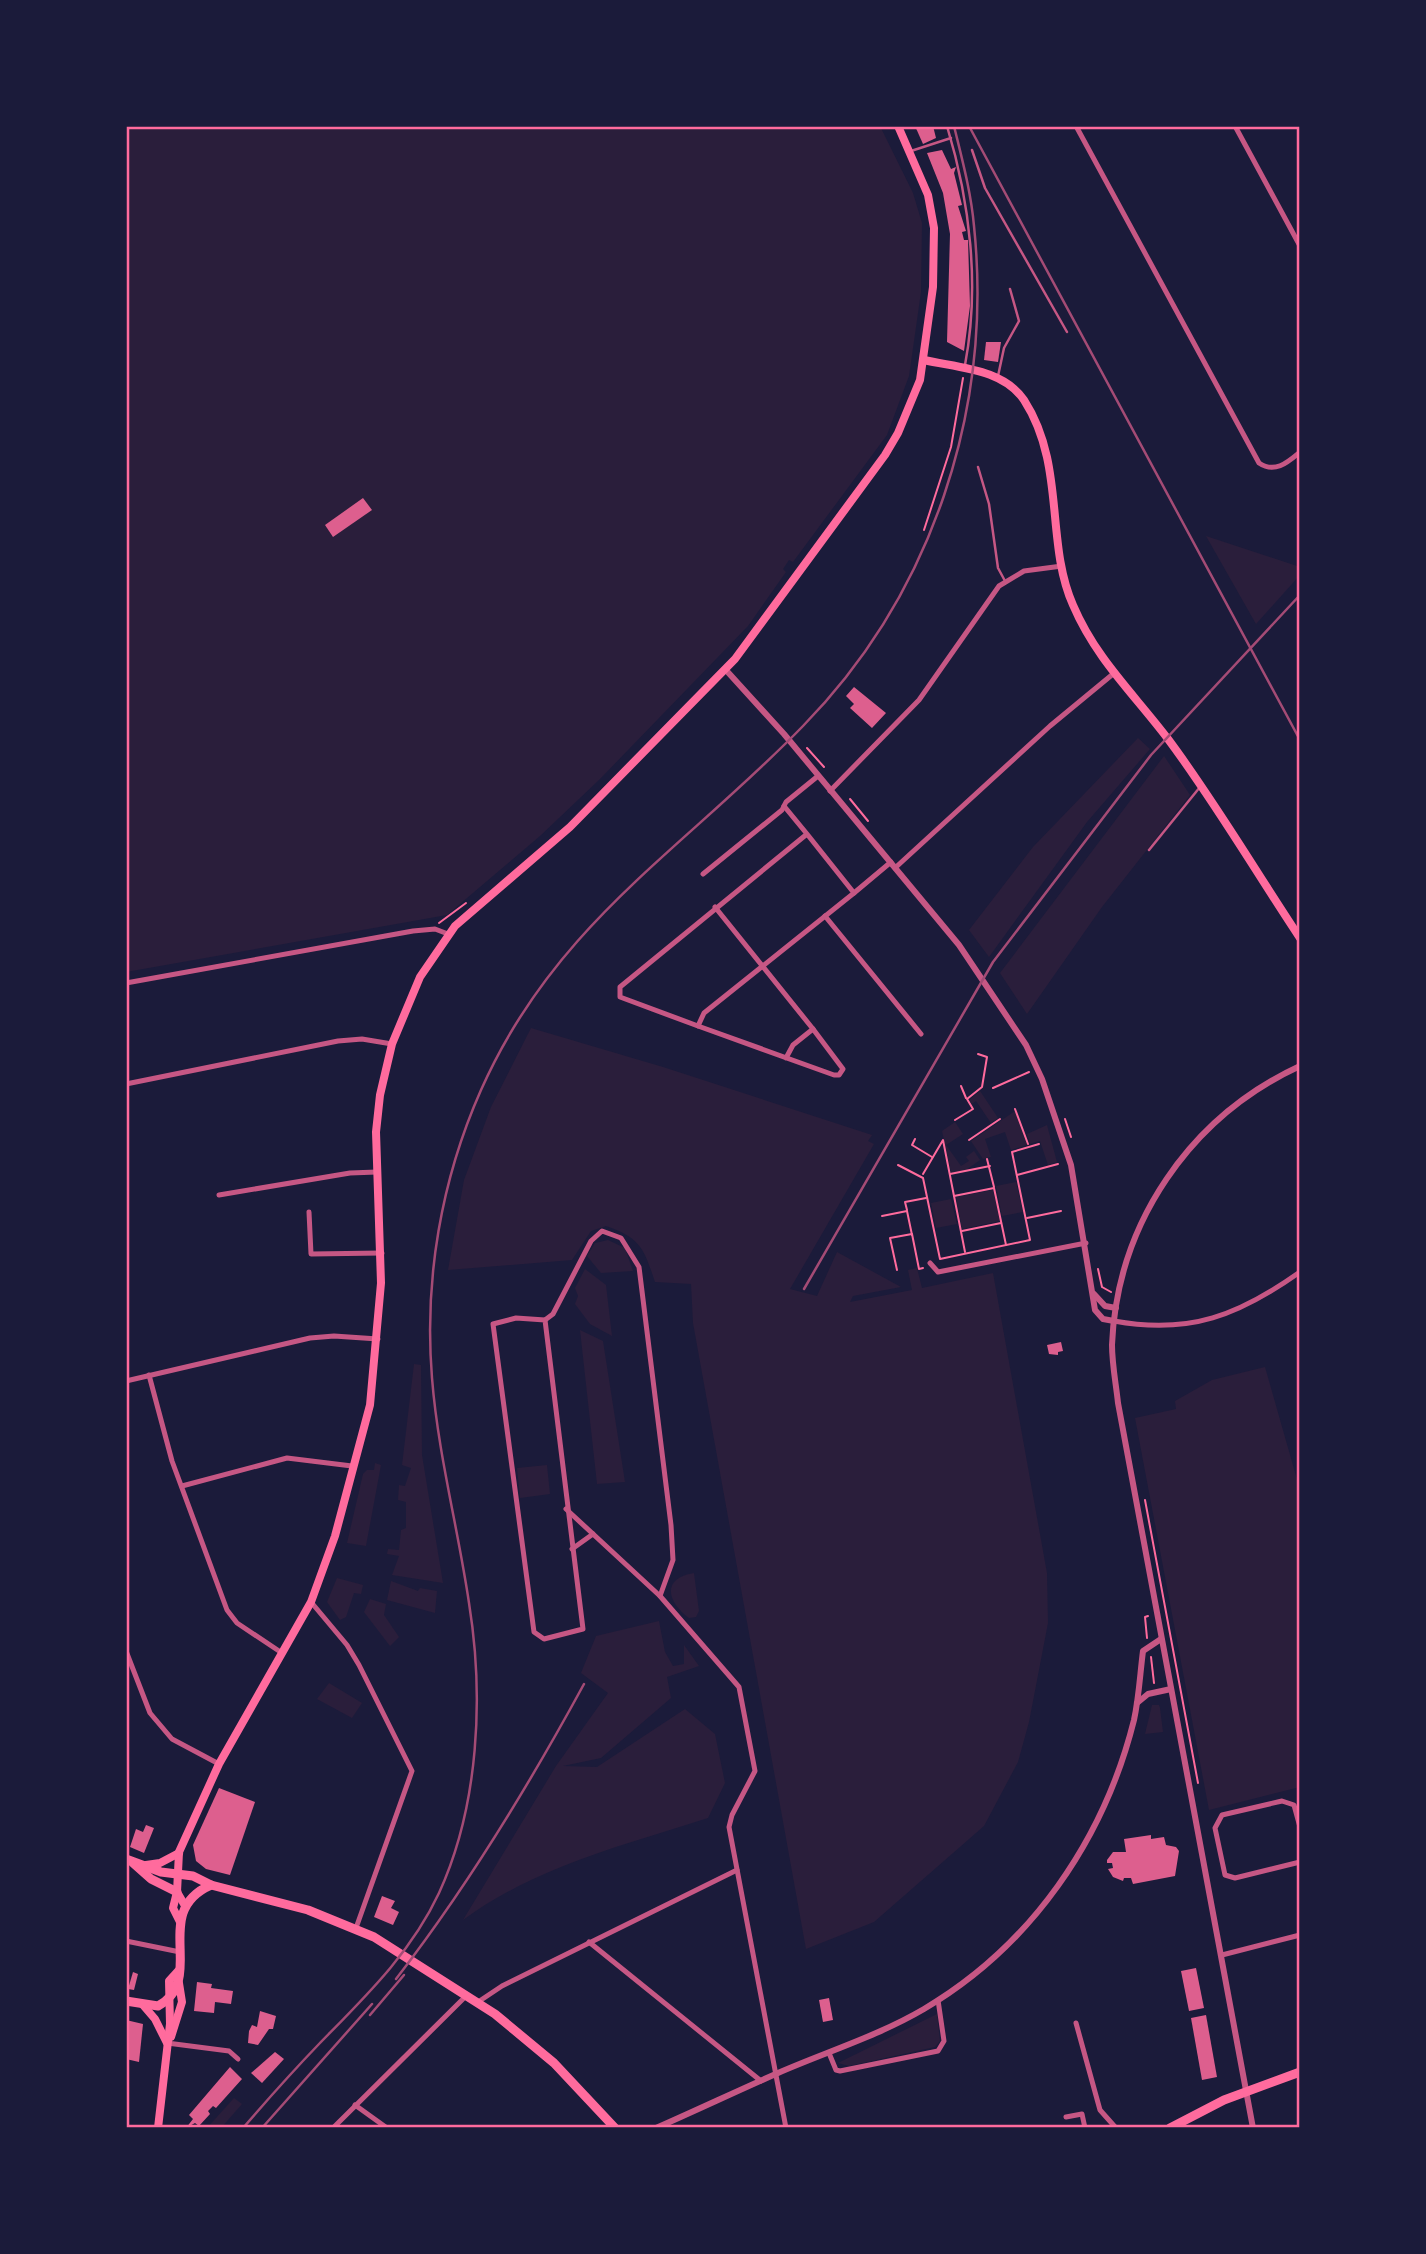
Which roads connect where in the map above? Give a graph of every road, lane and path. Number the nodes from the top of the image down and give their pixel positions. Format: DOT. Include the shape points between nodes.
graph roads {
  1 [pos="898,126"];
  2 [pos="947,126"];
  3 [pos="1076,126"];
  4 [pos="1235,126"];
  5 [pos="951,138"];
  6 [pos="972,150"];
  7 [pos="910,152"];
  8 [pos="1300,246"];
  9 [pos="1010,289"];
  10 [pos="1066,332"];
  11 [pos="924,360"];
  12 [pos="964,370"];
  13 [pos="998,376"];
  14 [pos="1300,452"];
  15 [pos="978,467"];
  16 [pos="924,530"];
  17 [pos="1062,566"];
  18 [pos="1005,581"];
  19 [pos="725,669"];
  20 [pos="1113,674"];
  21 [pos="818,776"];
  22 [pos="1200,788"];
  23 [pos="830,791"];
  24 [pos="784,806"];
  25 [pos="807,834"];
  26 [pos="1149,850"];
  27 [pos="893,865"];
  28 [pos="703,874"];
  29 [pos="854,893"];
  30 [pos="467,903"];
  31 [pos="715,907"];
  32 [pos="825,916"];
  33 [pos="440,922"];
  34 [pos="448,934"];
  35 [pos="1300,938"];
  36 [pos="763,966"];
  37 [pos="126,984"];
  38 [pos="698,1026"];
  39 [pos="813,1028"];
  40 [pos="921,1034"];
  41 [pos="392,1044"];
  42 [pos="978,1054"];
  43 [pos="786,1058"];
  44 [pos="1300,1066"];
  45 [pos="1029,1072"];
  46 [pos="126,1084"];
  47 [pos="961,1086"];
  48 [pos="993,1088"];
  49 [pos="967,1099"];
  50 [pos="1015,1109"];
  51 [pos="1000,1119"];
  52 [pos="955,1120"];
  53 [pos="915,1139"];
  54 [pos="969,1140"];
  55 [pos="1039,1144"];
  56 [pos="1029,1146"];
  57 [pos="933,1158"];
  58 [pos="987,1159"];
  59 [pos="1058,1164"];
  60 [pos="898,1165"];
  61 [pos="990,1166"];
  62 [pos="377,1172"];
  63 [pos="949,1175"];
  64 [pos="1016,1175"];
  65 [pos="923,1176"];
  66 [pos="994,1188"];
  67 [pos="219,1195"];
  68 [pos="953,1196"];
  69 [pos="928,1198"];
  70 [pos="907,1211"];
  71 [pos="1060,1211"];
  72 [pos="309,1212"];
  73 [pos="882,1216"];
  74 [pos="1025,1218"];
  75 [pos="1002,1223"];
  76 [pos="961,1231"];
  77 [pos="912,1236"];
  78 [pos="1086,1243"];
  79 [pos="1006,1245"];
  80 [pos="382,1253"];
  81 [pos="965,1253"];
  82 [pos="931,1265"];
  83 [pos="897,1270"];
  84 [pos="1300,1272"];
  85 [pos="1094,1294"];
  86 [pos="1116,1308"];
  87 [pos="545,1320"];
  88 [pos="1114,1321"];
  89 [pos="378,1339"];
  90 [pos="149,1375"];
  91 [pos="126,1381"];
  92 [pos="352,1466"];
  93 [pos="182,1486"];
  94 [pos="1143,1488"];
  95 [pos="566,1509"];
  96 [pos="593,1534"];
  97 [pos="572,1549"];
  98 [pos="660,1597"];
  99 [pos="311,1602"];
  100 [pos="1149,1616"];
  101 [pos="1161,1639"];
  102 [pos="1147,1640"];
  103 [pos="126,1651"];
  104 [pos="282,1653"];
  105 [pos="1151,1654"];
  106 [pos="1155,1685"];
  107 [pos="1171,1689"];
  108 [pos="1137,1703"];
  109 [pos="219,1764"];
  110 [pos="1200,1794"];
  111 [pos="1300,1827"];
  112 [pos="179,1853"];
  113 [pos="129,1861"];
  114 [pos="1300,1862"];
  115 [pos="146,1865"];
  116 [pos="737,1870"];
  117 [pos="178,1875"];
  118 [pos="211,1885"];
  119 [pos="177,1892"];
  120 [pos="184,1904"];
  121 [pos="180,1922"];
  122 [pos="356,1928"];
  123 [pos="1300,1935"];
  124 [pos="126,1941"];
  125 [pos="589,1942"];
  126 [pos="180,1952"];
  127 [pos="1222,1955"];
  128 [pos="179,1969"];
  129 [pos="178,1983"];
  130 [pos="467,1995"];
  131 [pos="169,2000"];
  132 [pos="938,2000"];
  133 [pos="126,2001"];
  134 [pos="478,2002"];
  135 [pos="143,2005"];
  136 [pos="1076,2023"];
  137 [pos="167,2043"];
  138 [pos="829,2053"];
  139 [pos="238,2059"];
  140 [pos="1300,2072"];
  141 [pos="775,2074"];
  142 [pos="761,2081"];
  143 [pos="1246,2092"];
  144 [pos="355,2105"];
  145 [pos="1066,2117"];
  146 [pos="126,2126"];
  147 [pos="137,2128"];
  148 [pos="158,2128"];
  149 [pos="333,2128"];
  150 [pos="387,2128"];
  151 [pos="615,2128"];
  152 [pos="656,2128"];
  153 [pos="786,2128"];
  154 [pos="1085,2128"];
  155 [pos="1116,2128"];
  156 [pos="1170,2128"];
  157 [pos="1253,2128"];
  1 -- 7 [label="main road"];
  2 -- 5 [label="lane"];
  3 -- 14 [label="street" via="1259,463 1280,467"];
  4 -- 8 [label="street"];
  5 -- 7 [label="lane"];
  5 -- 12 [label="lane" via="971,251"];
  6 -- 10 [label="lane" via="985,187"];
  7 -- 11 [label="main road" via="929,200 934,237"];
  9 -- 13 [label="lane" via="1019,321 1004,348"];
  11 -- 12 [label="main road"];
  11 -- 19 [label="main road" via="911,404 885,455 811,552 758,632"];
  12 -- 13 [label="main road"];
  12 -- 16 [label="path" via="951,447"];
  13 -- 17 [label="main road" via="1024,401 1042,443 1055,496"];
  15 -- 18 [label="lane" via="989,504 998,568"];
  17 -- 18 [label="street" via="1024,571"];
  17 -- 20 [label="main road" via="1073,607"];
  18 -- 23 [label="street" via="919,700"];
  19 -- 21 [label="street"];
  19 -- 34 [label="main road" via="570,827"];
  20 -- 22 [label="main road" via="1167,738"];
  20 -- 27 [label="street"];
  21 -- 23 [label="street"];
  21 -- 24 [label="street"];
  22 -- 26 [label="lane"];
  22 -- 35 [label="main road"];
  23 -- 27 [label="street"];
  24 -- 25 [label="street"];
  24 -- 28 [label="street"];
  25 -- 29 [label="street"];
  25 -- 31 [label="street"];
  27 -- 29 [label="street"];
  27 -- 78 [label="street" via="958,945 1037,1066 1071,1165"];
  29 -- 32 [label="street"];
  30 -- 33 [label="path"];
  31 -- 36 [label="street"];
  31 -- 38 [label="street" via="618,992 621,999"];
  32 -- 36 [label="street"];
  32 -- 40 [label="street"];
  34 -- 37 [label="street" via="435,929 413,931"];
  34 -- 41 [label="main road" via="420,978"];
  36 -- 38 [label="street" via="704,1013"];
  36 -- 39 [label="street"];
  38 -- 43 [label="street"];
  39 -- 43 [label="street"];
  39 -- 43 [label="street" via="842,1064 841,1073 834,1075"];
  41 -- 46 [label="street" via="338,1041"];
  41 -- 62 [label="main road" via="380,1095"];
  42 -- 49 [label="path" via="986,1057 982,1087"];
  44 -- 86 [label="street" via="1229,1110 1186,1150 1134,1238"];
  45 -- 48 [label="path"];
  47 -- 49 [label="path"];
  49 -- 52 [label="path" via="973,1109"];
  50 -- 56 [label="path"];
  51 -- 54 [label="path"];
  53 -- 57 [label="path" via="912,1145"];
  55 -- 56 [label="path"];
  56 -- 64 [label="path" via="1012,1152"];
  57 -- 63 [label="path" via="943,1140"];
  57 -- 65 [label="path"];
  58 -- 61 [label="path"];
  59 -- 64 [label="path"];
  60 -- 65 [label="path"];
  61 -- 63 [label="path"];
  61 -- 66 [label="path"];
  62 -- 67 [label="street"];
  62 -- 80 [label="main road"];
  63 -- 68 [label="path"];
  64 -- 74 [label="path"];
  65 -- 69 [label="path"];
  66 -- 68 [label="path"];
  66 -- 75 [label="path"];
  68 -- 76 [label="path"];
  69 -- 70 [label="path" via="905,1202"];
  69 -- 81 [label="path" via="940,1259"];
  70 -- 73 [label="path"];
  70 -- 77 [label="path"];
  71 -- 74 [label="path"];
  72 -- 80 [label="street" via="311,1254"];
  74 -- 79 [label="path" via="1030,1240"];
  75 -- 76 [label="path"];
  75 -- 79 [label="path"];
  76 -- 81 [label="path"];
  77 -- 82 [label="path" via="919,1269"];
  77 -- 83 [label="path" via="890,1238"];
  78 -- 82 [label="street" via="938,1272"];
  78 -- 85 [label="street"];
  79 -- 81 [label="path"];
  80 -- 89 [label="main road"];
  84 -- 88 [label="street" via="1268,1295 1210,1321 1180,1325"];
  85 -- 86 [label="street" via="1105,1306"];
  85 -- 88 [label="street" via="1095,1310 1103,1319"];
  86 -- 88 [label="street"];
  87 -- 95 [label="street"];
  87 -- 97 [label="street" via="516,1318 493,1324 534,1632 544,1639 583,1629"];
  87 -- 98 [label="street" via="553,1314 591,1241 602,1231 621,1238 639,1267 673,1544 673,1560"];
  88 -- 101 [label="street" via="1118,1404"];
  89 -- 90 [label="street" via="310,1338"];
  89 -- 92 [label="main road" via="370,1405"];
  90 -- 91 [label="street"];
  90 -- 93 [label="street"];
  92 -- 93 [label="street" via="287,1458"];
  92 -- 99 [label="main road" via="335,1536"];
  93 -- 104 [label="street" via="227,1610 237,1623"];
  94 -- 110 [label="path"];
  95 -- 96 [label="street"];
  95 -- 97 [label="street"];
  96 -- 97 [label="street"];
  96 -- 98 [label="street"];
  98 -- 116 [label="street" via="739,1687 755,1772 729,1827"];
  99 -- 104 [label="main road"];
  99 -- 122 [label="street" via="348,1646 412,1771"];
  100 -- 102 [label="path" via="1145,1617"];
  101 -- 107 [label="street"];
  101 -- 108 [label="street" via="1143,1651"];
  103 -- 109 [label="street" via="150,1713 172,1739"];
  104 -- 109 [label="main road"];
  105 -- 106 [label="path"];
  107 -- 108 [label="street" via="1148,1694"];
  107 -- 127 [label="street"];
  108 -- 132 [label="street" via="1110,1794 1064,1881 1009,1943"];
  109 -- 112 [label="main road"];
  111 -- 114 [label="street" via="1294,1805 1282,1801 1222,1815 1215,1828 1225,1875 1235,1878"];
  112 -- 115 [label="main road"];
  112 -- 117 [label="main road"];
  113 -- 115 [label="highway"];
  113 -- 119 [label="highway"];
  115 -- 117 [label="highway"];
  116 -- 125 [label="street"];
  116 -- 141 [label="street"];
  117 -- 118 [label="highway"];
  117 -- 119 [label="main road"];
  118 -- 120 [label="highway"];
  118 -- 122 [label="highway" via="308,1910"];
  119 -- 120 [label="main road"];
  119 -- 121 [label="main road" via="173,1908"];
  120 -- 121 [label="highway"];
  121 -- 126 [label="highway"];
  122 -- 130 [label="highway"];
  123 -- 127 [label="street"];
  124 -- 126 [label="street"];
  125 -- 134 [label="street"];
  125 -- 142 [label="street"];
  126 -- 128 [label="highway"];
  127 -- 143 [label="street"];
  128 -- 129 [label="highway"];
  128 -- 131 [label="main road" via="169,1981"];
  129 -- 131 [label="highway"];
  129 -- 137 [label="main road" via="182,2001"];
  130 -- 134 [label="highway"];
  130 -- 144 [label="street"];
  131 -- 135 [label="highway" via="158,2006"];
  131 -- 137 [label="main road"];
  132 -- 138 [label="street"];
  132 -- 138 [label="street" via="944,2041 938,2051 840,2071"];
  133 -- 135 [label="highway"];
  134 -- 151 [label="highway" via="554,2063"];
  135 -- 137 [label="main road"];
  136 -- 155 [label="street" via="1100,2110"];
  137 -- 139 [label="street" via="229,2051"];
  137 -- 148 [label="main road"];
  138 -- 141 [label="street"];
  140 -- 143 [label="highway"];
  141 -- 142 [label="street"];
  141 -- 153 [label="street"];
  142 -- 152 [label="street"];
  143 -- 156 [label="highway"];
  143 -- 157 [label="street"];
  144 -- 149 [label="street"];
  144 -- 150 [label="street"];
  145 -- 154 [label="street" via="1082,2113"];
  146 -- 147 [label="lane"];
}
